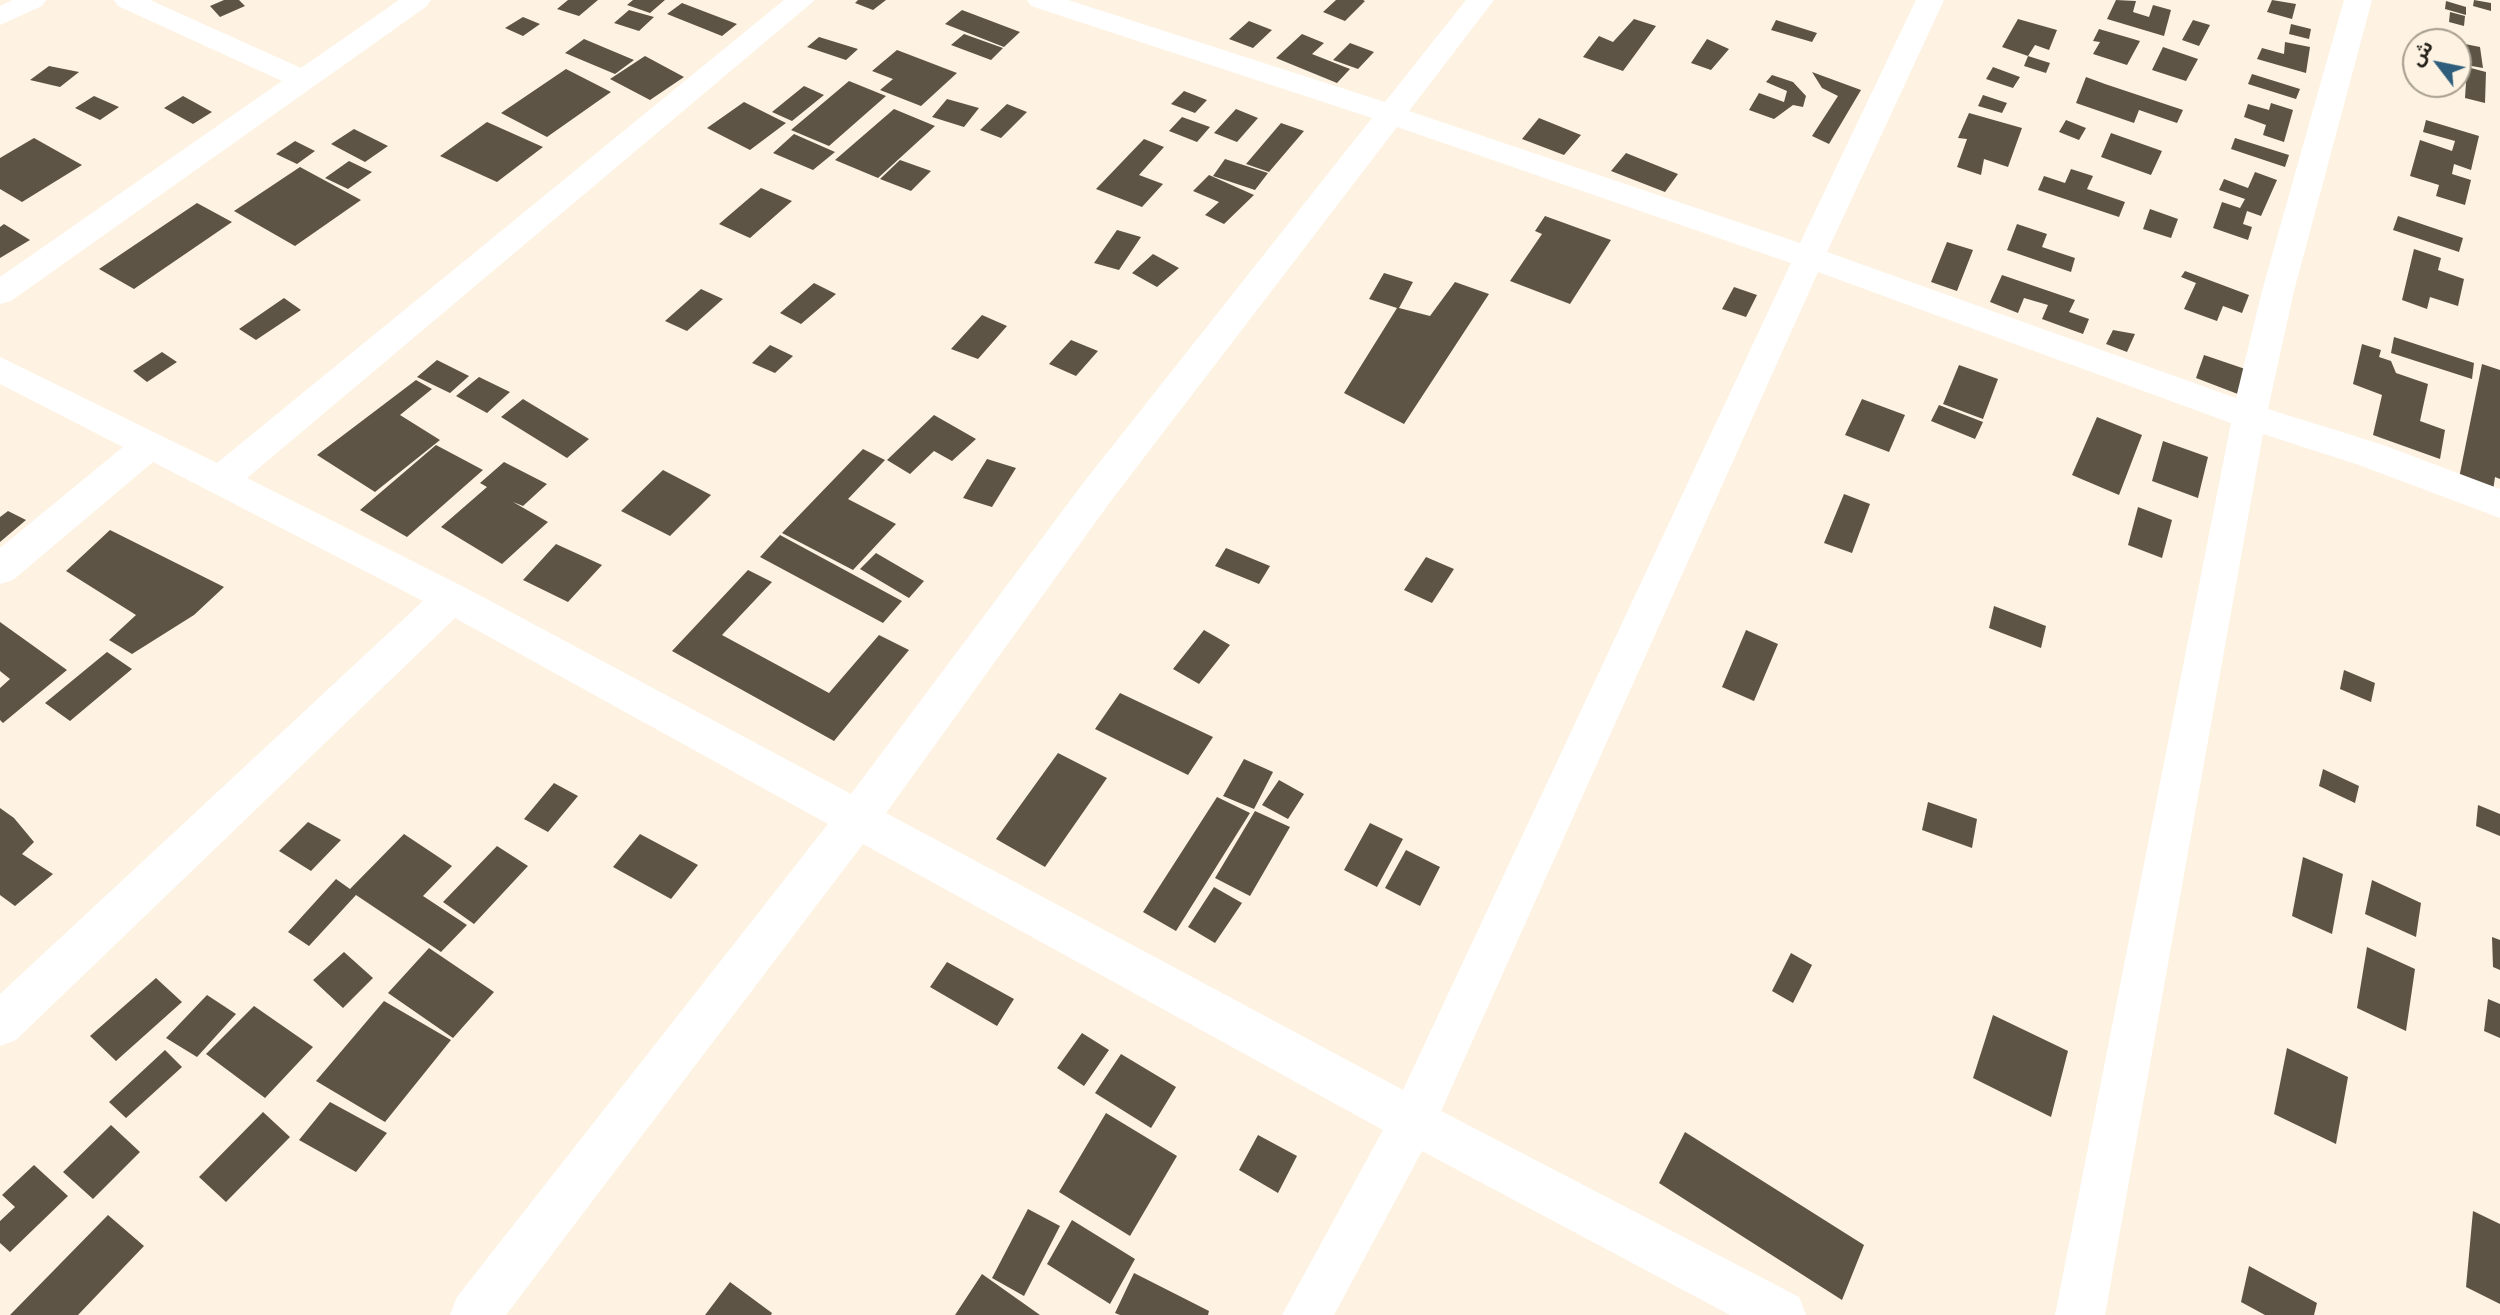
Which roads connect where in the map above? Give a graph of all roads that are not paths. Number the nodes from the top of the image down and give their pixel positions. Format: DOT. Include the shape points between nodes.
graph roads {
  1 [pos="32,0"];
  2 [pos="128,0"];
  3 [pos="418,0"];
  4 [pos="801,0"];
  5 [pos="1041,0"];
  6 [pos="1480,0"];
  7 [pos="1930,0"];
  8 [pos="2358,0"];
  9 [pos="0,17"];
  10 [pos="304,80"];
  11 [pos="1390,114"];
  12 [pos="1808,257"];
  13 [pos="0,293"];
  14 [pos="0,369"];
  15 [pos="2249,416"];
  16 [pos="150,445"];
  17 [pos="219,481"];
  18 [pos="2500,504"];
  19 [pos="0,569"];
  20 [pos="451,598"];
  21 [pos="858,818"];
  22 [pos="5,1010"];
  23 [pos="1413,1121"];
  24 [pos="475,1315"];
  25 [pos="1307,1315"];
  26 [pos="1781,1315"];
  27 [pos="2080,1315"];
  1 -- 9 [label="street"];
  2 -- 10 [label="street"];
  3 -- 10 [label="street"];
  4 -- 17 [label="street"];
  5 -- 11 [label="street"];
  6 -- 11 [label="street"];
  7 -- 12 [label="street"];
  8 -- 15 [label="street" via="2278,291"];
  10 -- 13 [label="street"];
  11 -- 12 [label="street"];
  11 -- 21 [label="street" via="1097,492"];
  12 -- 15 [label="street"];
  12 -- 23 [label="street"];
  14 -- 16 [label="street"];
  15 -- 18 [label="street" via="2371,455"];
  15 -- 27 [label="street"];
  16 -- 17 [label="street"];
  16 -- 19 [label="street"];
  17 -- 20 [label="street"];
  20 -- 21 [label="street"];
  20 -- 22 [label="street"];
  21 -- 23 [label="street"];
  21 -- 24 [label="street"];
  23 -- 25 [label="street"];
  23 -- 26 [label="street"];
}
